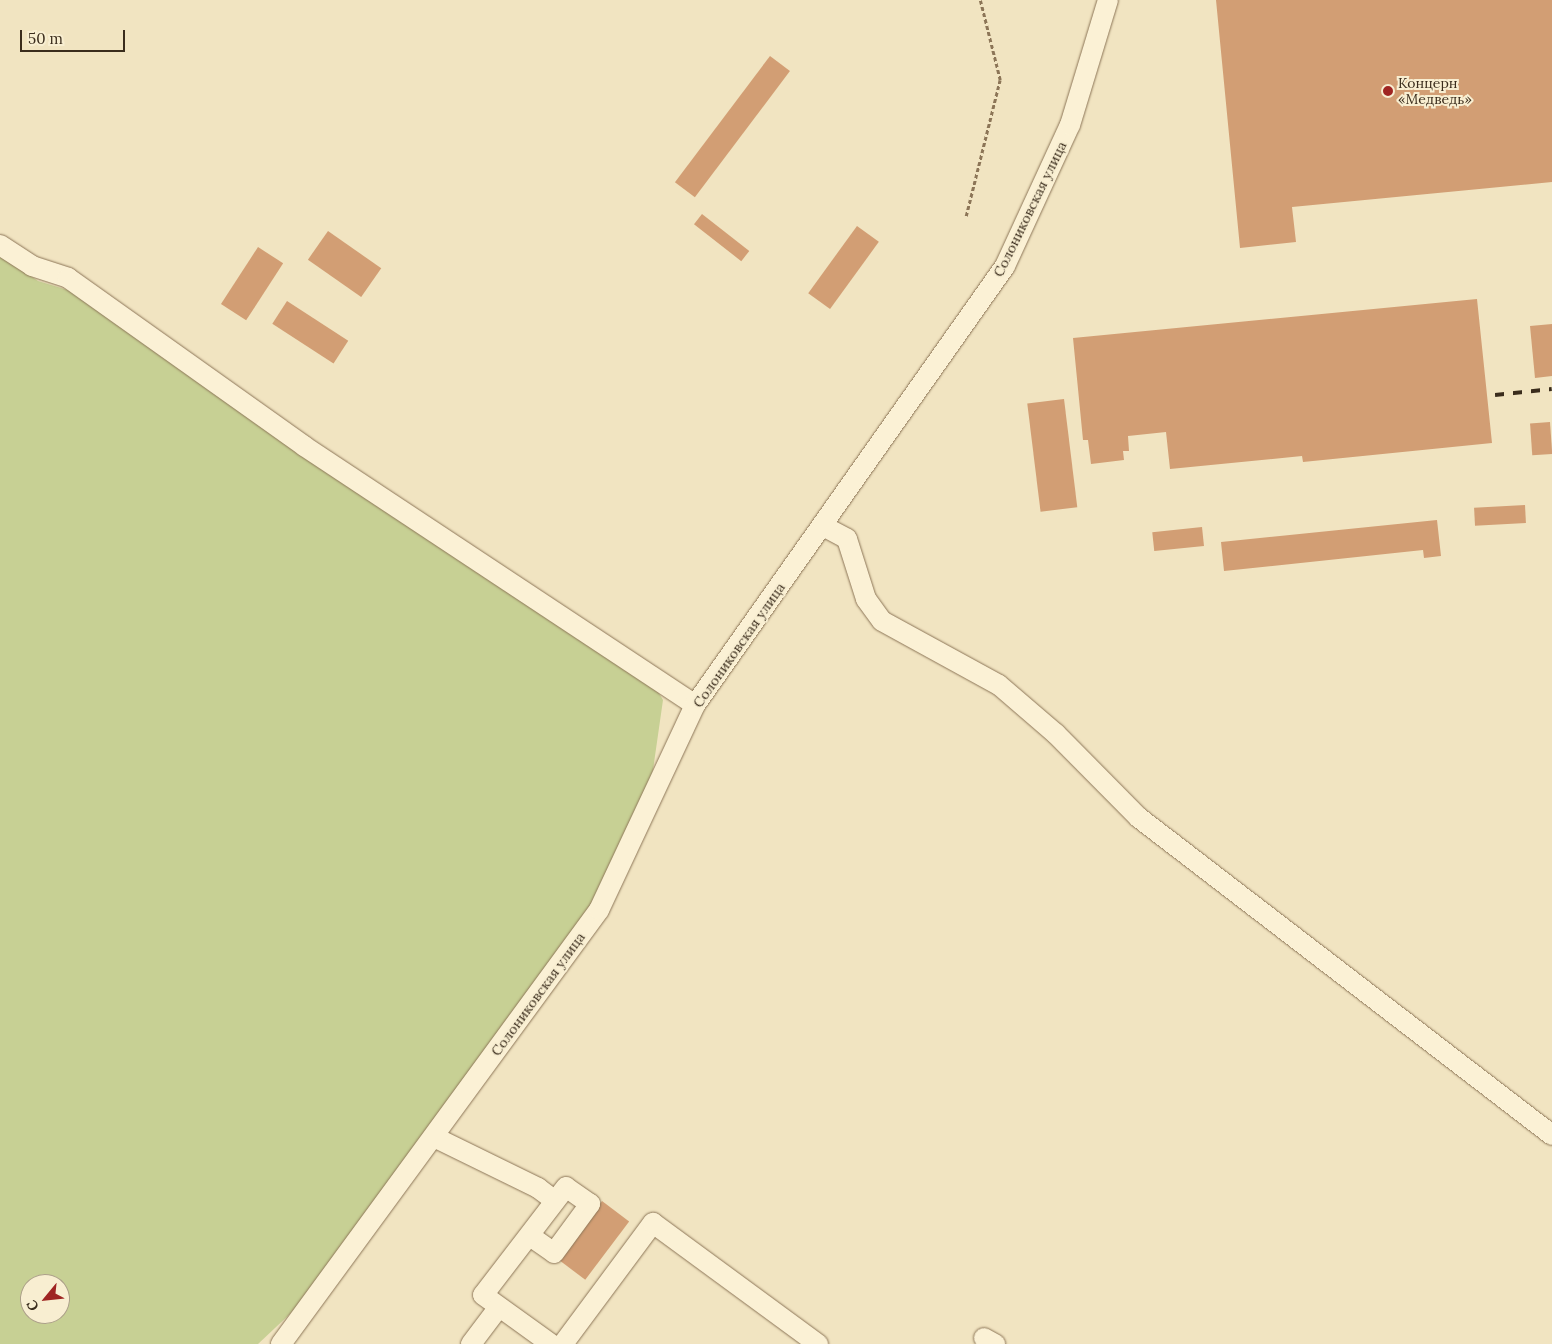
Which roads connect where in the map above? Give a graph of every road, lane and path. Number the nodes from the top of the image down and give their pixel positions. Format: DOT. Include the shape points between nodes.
graph roads {
  1 [pos="980,0"];
  2 [pos="1108,0"];
  3 [pos="966,216"];
  4 [pos="0,245"];
  5 [pos="823,526"];
  6 [pos="695,704"];
  7 [pos="1552,1135"];
  8 [pos="434,1137"];
  9 [pos="555,1201"];
  10 [pos="530,1236"];
  11 [pos="499,1307"];
  12 [pos="281,1344"];
  13 [pos="471,1344"];
  14 [pos="551,1344"];
  15 [pos="563,1344"];
  16 [pos="818,1344"];
  1 -- 3 [label="path" via="1000,80"];
  2 -- 5 [label="street, Солониковская улица" via="1070,125 1005,266"];
  4 -- 6 [label="street" via="32,266 68,278 304,446"];
  5 -- 6 [label="street, Солониковская улица"];
  5 -- 7 [label="street" via="847,539 866,599 882,621 999,685 1056,734 1138,817"];
  6 -- 8 [label="street, Солониковская улица" via="599,910"];
  8 -- 9 [label="street" via="538,1188"];
  8 -- 12 [label="street, Солониковская улица"];
  9 -- 10 [label="street"];
  9 -- 10 [label="street" via="566,1187 590,1204 554,1254"];
  10 -- 11 [label="street" via="483,1295"];
  11 -- 13 [label="street"];
  11 -- 14 [label="street"];
  15 -- 16 [label="street" via="653,1223"];
}
